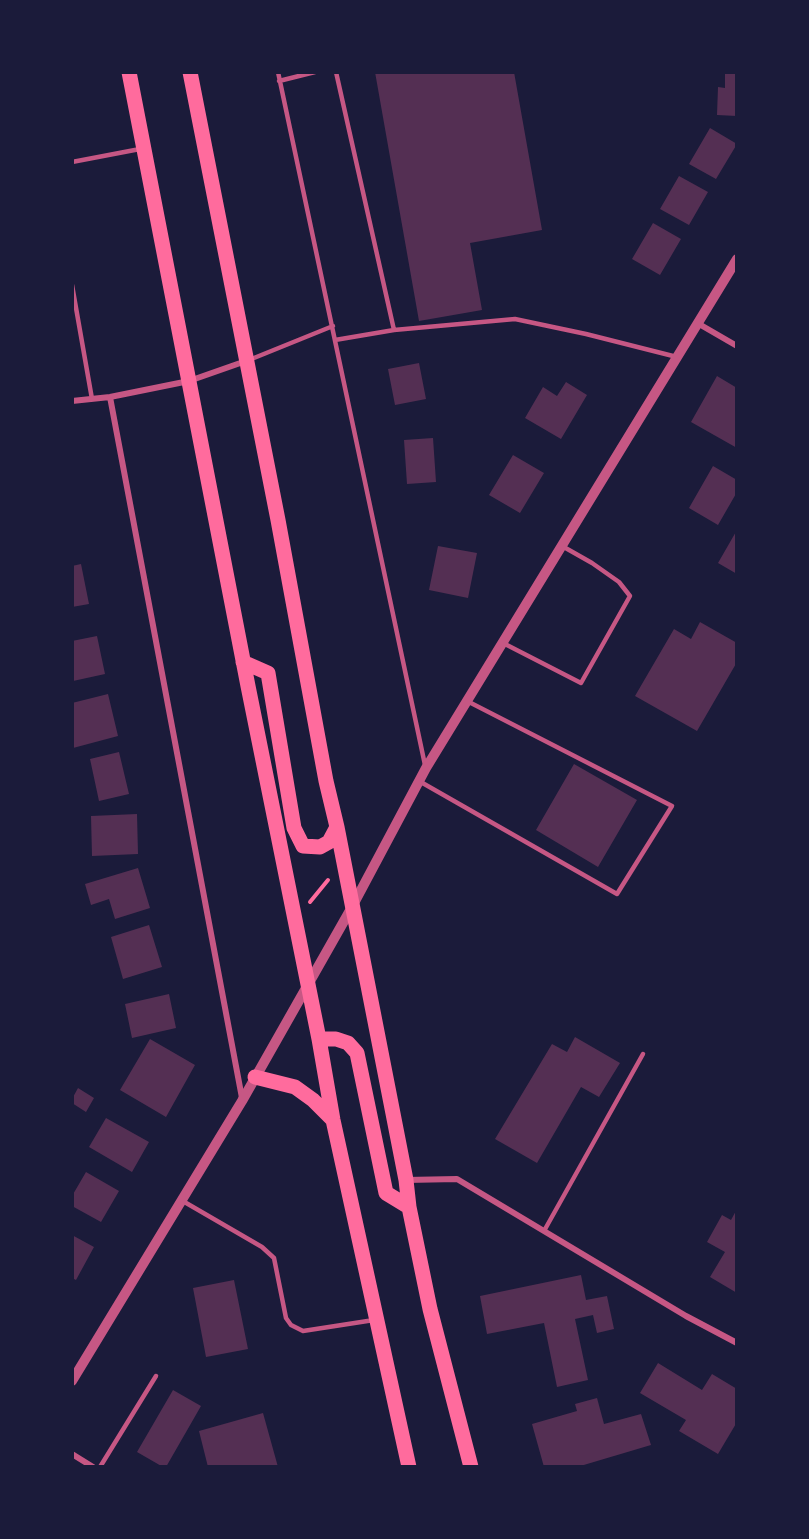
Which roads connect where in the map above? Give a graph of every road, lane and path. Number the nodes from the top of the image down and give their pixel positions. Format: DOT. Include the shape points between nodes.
graph roads {
  1 [pos="129,72"];
  2 [pos="190,72"];
  3 [pos="278,72"];
  4 [pos="315,72"];
  5 [pos="336,72"];
  6 [pos="279,81"];
  7 [pos="144,149"];
  8 [pos="72,162"];
  9 [pos="737,260"];
  10 [pos="72,285"];
  11 [pos="699,324"];
  12 [pos="333,326"];
  13 [pos="394,330"];
  14 [pos="335,340"];
  15 [pos="737,346"];
  16 [pos="678,357"];
  17 [pos="247,360"];
  18 [pos="189,381"];
  19 [pos="110,397"];
  20 [pos="92,399"];
  21 [pos="72,401"];
  22 [pos="562,546"];
  23 [pos="503,643"];
  24 [pos="243,662"];
  25 [pos="467,701"];
  26 [pos="426,768"];
  27 [pos="420,781"];
  28 [pos="337,827"];
  29 [pos="328,879"];
  30 [pos="306,907"];
  31 [pos="352,907"];
  32 [pos="307,985"];
  33 [pos="319,1039"];
  34 [pos="643,1054"];
  35 [pos="255,1077"];
  36 [pos="242,1101"];
  37 [pos="333,1120"];
  38 [pos="406,1180"];
  39 [pos="182,1200"];
  40 [pos="409,1207"];
  41 [pos="544,1231"];
  42 [pos="375,1320"];
  43 [pos="737,1343"];
  44 [pos="156,1376"];
  45 [pos="72,1381"];
  46 [pos="72,1454"];
  47 [pos="93,1467"];
  48 [pos="100,1467"];
  49 [pos="409,1467"];
  50 [pos="471,1467"];
  1 -- 7 [label="main road"];
  2 -- 17 [label="main road"];
  3 -- 6 [label="lane"];
  4 -- 6 [label="lane"];
  5 -- 13 [label="lane"];
  6 -- 12 [label="lane"];
  7 -- 8 [label="lane"];
  7 -- 18 [label="main road"];
  9 -- 11 [label="street"];
  10 -- 20 [label="lane"];
  11 -- 15 [label="street"];
  11 -- 16 [label="street"];
  12 -- 14 [label="lane"];
  12 -- 17 [label="lane"];
  13 -- 14 [label="lane"];
  13 -- 16 [label="lane" via="515,319"];
  14 -- 26 [label="lane"];
  16 -- 22 [label="street"];
  17 -- 18 [label="street"];
  17 -- 28 [label="main road"];
  18 -- 19 [label="street"];
  18 -- 24 [label="main road"];
  19 -- 20 [label="street"];
  19 -- 36 [label="street"];
  20 -- 21 [label="street"];
  22 -- 23 [label="street"];
  22 -- 23 [label="lane" via="619,582 630,596 581,682"];
  23 -- 25 [label="street"];
  24 -- 28 [label="main road" via="268,673 294,828 303,846 320,847 329,842"];
  24 -- 32 [label="main road"];
  25 -- 26 [label="street"];
  25 -- 27 [label="lane" via="672,806 617,894"];
  26 -- 27 [label="street"];
  27 -- 31 [label="street"];
  28 -- 31 [label="main road"];
  29 -- 30 [label="path"];
  31 -- 32 [label="street"];
  31 -- 38 [label="main road"];
  32 -- 33 [label="main road"];
  32 -- 35 [label="street"];
  33 -- 37 [label="main road"];
  33 -- 40 [label="main road" via="348,1043 357,1053 386,1193"];
  34 -- 41 [label="lane"];
  35 -- 36 [label="street"];
  35 -- 37 [label="main road" via="295,1087"];
  36 -- 39 [label="street"];
  37 -- 42 [label="main road"];
  38 -- 40 [label="main road"];
  38 -- 41 [label="street" via="457,1179"];
  39 -- 42 [label="lane" via="274,1258 286,1318 291,1325 303,1331"];
  39 -- 45 [label="street"];
  40 -- 50 [label="main road" via="430,1309"];
  41 -- 43 [label="street"];
  42 -- 49 [label="main road"];
  44 -- 48 [label="lane"];
  46 -- 47 [label="street"];
}
